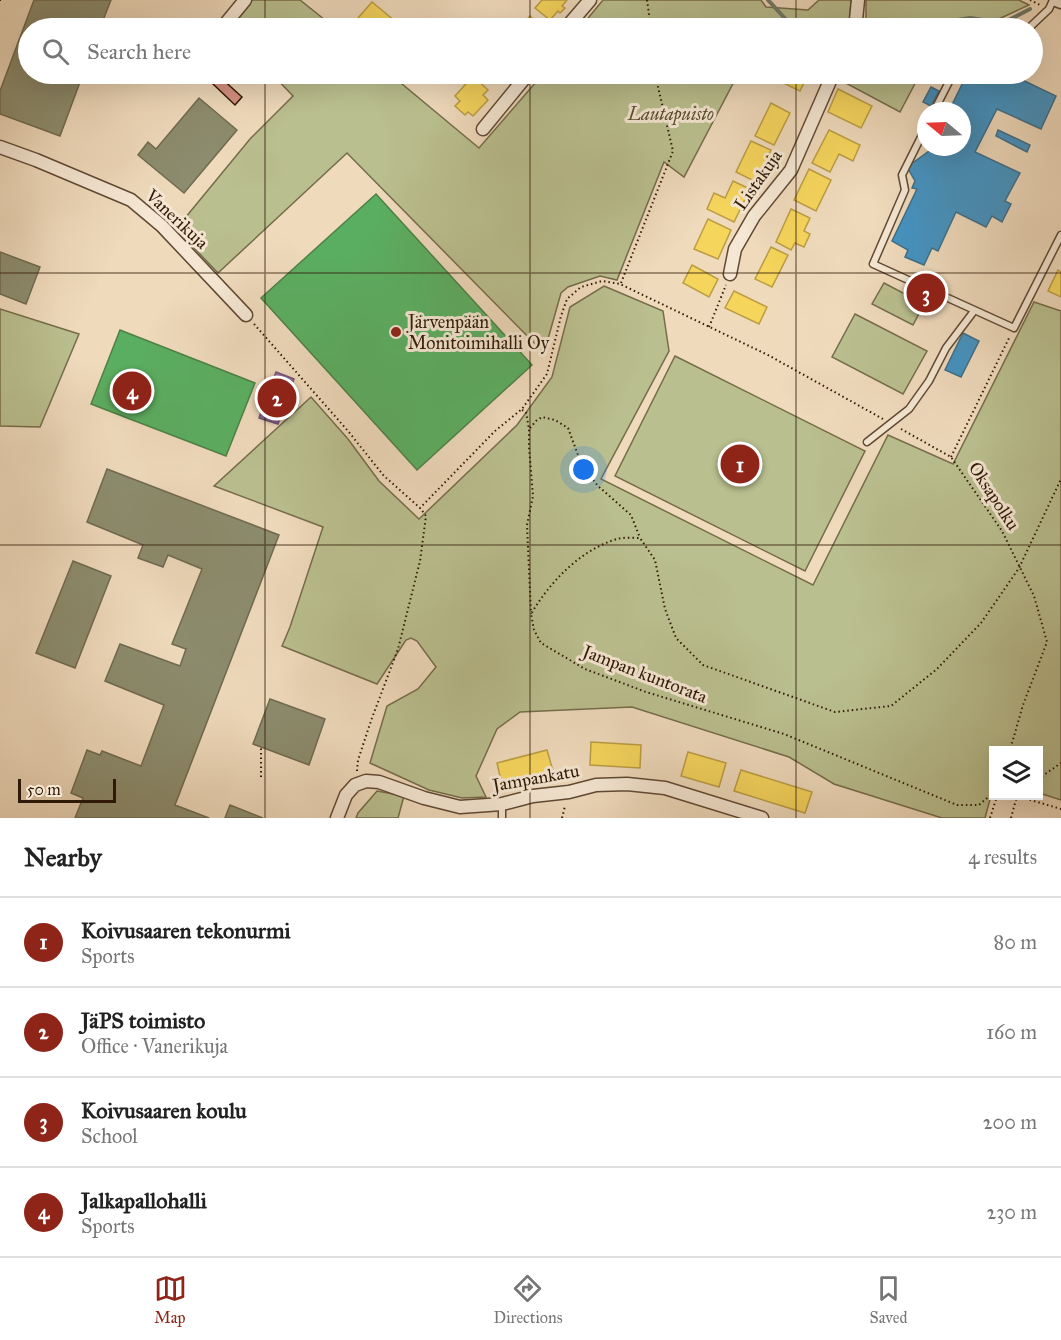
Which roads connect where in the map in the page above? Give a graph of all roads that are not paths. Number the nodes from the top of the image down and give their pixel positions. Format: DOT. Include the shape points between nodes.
graph roads {
  1 [pos="245,0"];
  2 [pos="590,0"];
  3 [pos="858,0"];
  4 [pos="1055,0"];
  5 [pos="1061,2"];
  6 [pos="230,18"];
  7 [pos="575,18"];
  8 [pos="856,18"];
  9 [pos="1040,18"];
  10 [pos="520,84"];
  11 [pos="828,84"];
  12 [pos="948,84"];
  13 [pos="939,102"];
  14 [pos="483,129"];
  15 [pos="917,145"];
  16 [pos="0,147"];
  17 [pos="1061,235"];
  18 [pos="730,274"];
  19 [pos="974,311"];
  20 [pos="246,315"];
  21 [pos="867,442"];
  22 [pos="502,804"];
  23 [pos="738,814"];
  24 [pos="337,818"];
  25 [pos="502,818"];
  26 [pos="762,818"];
  1 -- 6 [label="street"];
  2 -- 7 [label="street"];
  3 -- 8 [label="street"];
  4 -- 5 [label="street"];
  4 -- 9 [label="lane"];
  10 -- 14 [label="street"];
  11 -- 18 [label="street, Listakuja" via="791,170 754,216 735,249"];
  12 -- 13 [label="lane"];
  15 -- 19 [label="lane" via="902,175 905,190 873,264"];
  16 -- 20 [label="street, Vanerikuja" via="131,200 162,226"];
  17 -- 19 [label="lane" via="1014,328"];
  19 -- 21 [label="lane" via="909,409"];
  22 -- 23 [label="street, Jampankatu" via="596,785 627,784 665,788"];
  22 -- 24 [label="street, Jampankatu" via="460,807 366,781 355,785 346,795"];
  22 -- 25 [label="lane"];
  23 -- 26 [label="street, Jampankatu"];
}
